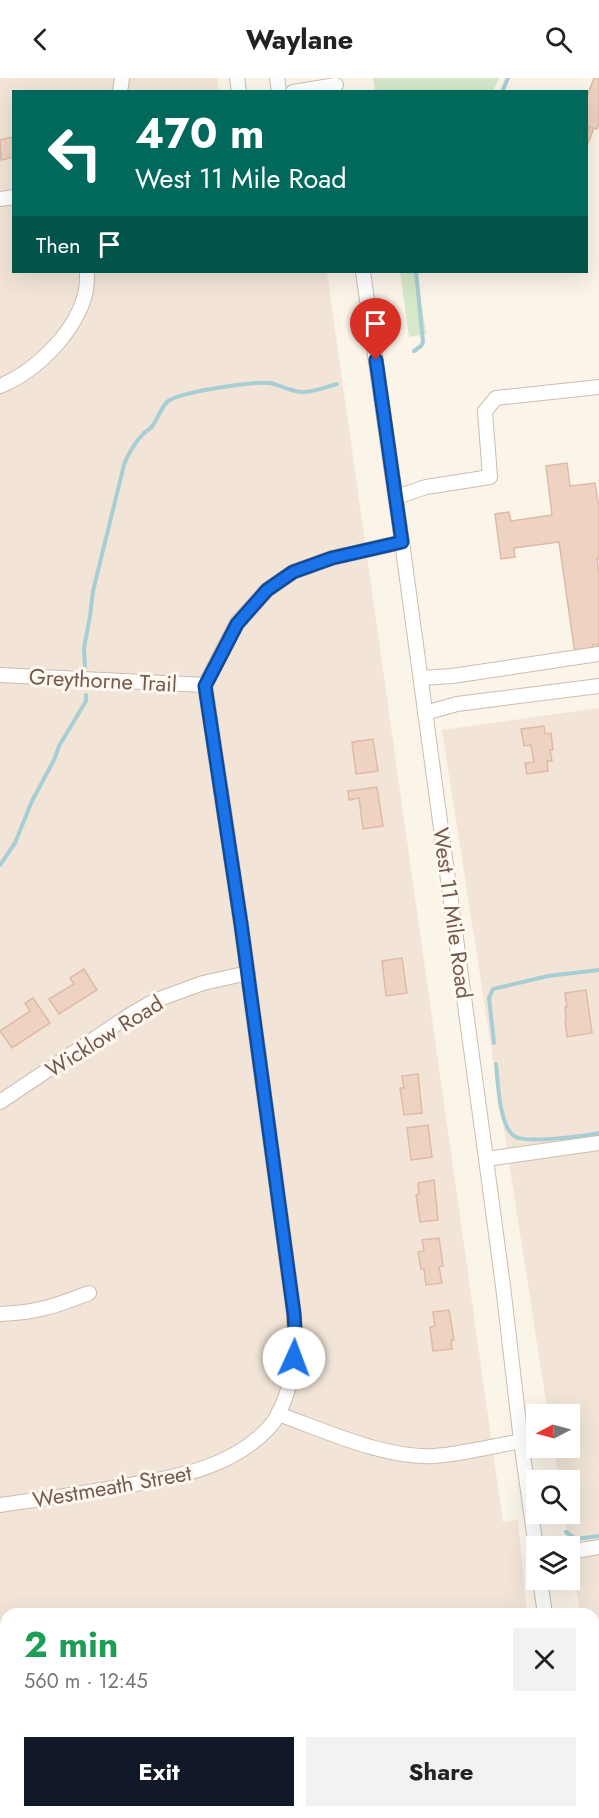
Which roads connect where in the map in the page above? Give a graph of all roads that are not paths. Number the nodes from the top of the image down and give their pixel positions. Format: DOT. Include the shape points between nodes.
graph roads {
  1 [pos="336,85"];
  2 [pos="305,90"];
  3 [pos="87,273"];
  4 [pos="363,273"];
  5 [pos="0,386"];
  6 [pos="599,387"];
  7 [pos="396,497"];
  8 [pos="402,542"];
  9 [pos="599,654"];
  10 [pos="0,675"];
  11 [pos="421,678"];
  12 [pos="205,686"];
  13 [pos="599,686"];
  14 [pos="426,713"];
  15 [pos="248,973"];
  16 [pos="0,1102"];
  17 [pos="599,1143"];
  18 [pos="486,1159"];
  19 [pos="89,1293"];
  20 [pos="0,1314"];
  21 [pos="278,1414"];
  22 [pos="521,1441"];
  23 [pos="0,1505"];
  24 [pos="534,1536"];
  25 [pos="599,1547"];
  26 [pos="580,1550"];
  27 [pos="541,1590"];
  28 [pos="544,1608"];
  1 -- 2 [label="street"];
  3 -- 5 [label="street" via="86,291 74,322 32,368"];
  4 -- 7 [label="street, West 11 Mile Road"];
  6 -- 7 [label="street" via="496,398 485,411 490,477 426,487"];
  7 -- 8 [label="street, West 11 Mile Road"];
  8 -- 11 [label="street, West 11 Mile Road"];
  8 -- 12 [label="street" via="332,558 293,572 267,590 237,624"];
  9 -- 11 [label="street"];
  10 -- 12 [label="street, Greythorne Trail"];
  11 -- 14 [label="street, West 11 Mile Road"];
  12 -- 15 [label="street, Westmeath Street"];
  13 -- 14 [label="street" via="457,704"];
  14 -- 18 [label="street, West 11 Mile Road"];
  15 -- 16 [label="street, Wicklow Road" via="154,1000"];
  15 -- 21 [label="street, Westmeath Street" via="294,1314 296,1345 287,1395"];
  17 -- 18 [label="street"];
  18 -- 22 [label="street, West 11 Mile Road"];
  19 -- 20 [label="street" via="52,1307"];
  21 -- 22 [label="street" via="395,1453 433,1456"];
  21 -- 23 [label="street, Westmeath Street" via="273,1424 249,1445 198,1471"];
  22 -- 24 [label="street, West 11 Mile Road"];
  25 -- 26 [label="street"];
  27 -- 28 [label="street"];
}
